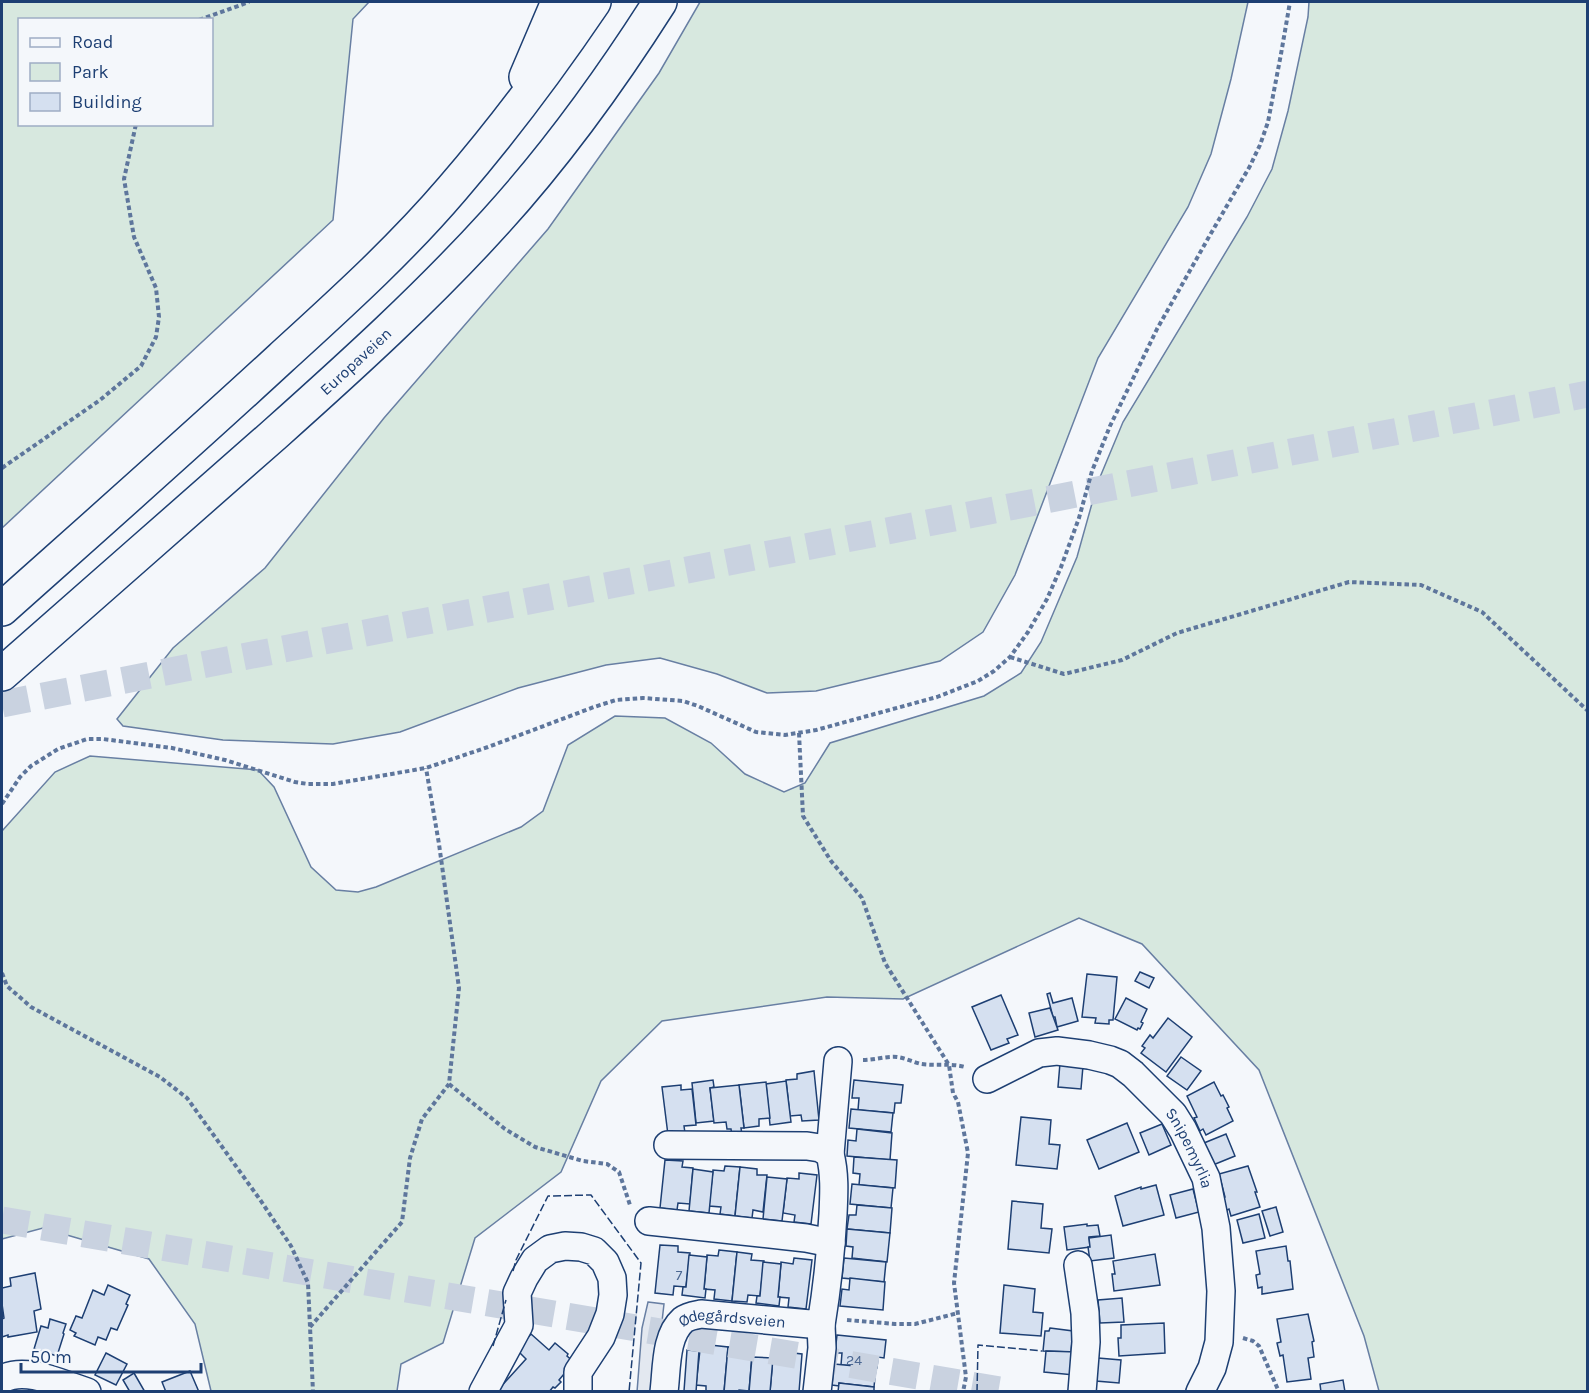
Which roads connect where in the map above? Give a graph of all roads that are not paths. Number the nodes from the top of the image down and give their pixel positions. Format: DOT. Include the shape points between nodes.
graph roads {
  1 [pos="558,2"];
  2 [pos="594,2"];
  3 [pos="660,2"];
  4 [pos="509,119"];
  5 [pos="2,609"];
  6 [pos="2,674"];
  7 [pos="838,1061"];
  8 [pos="987,1079"];
  9 [pos="668,1146"];
  10 [pos="830,1154"];
  11 [pos="649,1221"];
  12 [pos="831,1243"];
  13 [pos="1078,1265"];
  14 [pos="821,1321"];
  15 [pos="2,1379"];
  16 [pos="572,1385"];
  17 [pos="72,1389"];
  18 [pos="483,1392"];
  19 [pos="664,1392"];
  20 [pos="817,1392"];
  21 [pos="1082,1392"];
  22 [pos="1200,1392"];
  1 -- 4 [label="highway"];
  2 -- 4 [label="highway"];
  3 -- 6 [label="highway, Europaveien" via="605,85 555,150 434,285 378,342"];
  4 -- 5 [label="highway" via="451,190 369,276"];
  7 -- 10 [label="lane"];
  8 -- 22 [label="lane, Snipemyrlia" via="1039,1053 1077,1053 1120,1065 1173,1114 1206,1178 1216,1228 1220,1334 1212,1368"];
  9 -- 10 [label="lane" via="807,1146"];
  10 -- 12 [label="lane" via="834,1168"];
  11 -- 12 [label="lane"];
  12 -- 14 [label="lane"];
  13 -- 21 [label="lane" via="1086,1342"];
  14 -- 19 [label="lane, Ødegårdsveien" via="701,1314 685,1318 673,1333"];
  14 -- 20 [label="lane"];
  15 -- 17 [label="lane" via="23,1374"];
  16 -- 18 [label="lane" via="601,1337 613,1295 612,1278 605,1262 594,1251 566,1246 550,1249 535,1260 524,1278 517,1293 519,1325"];
}
